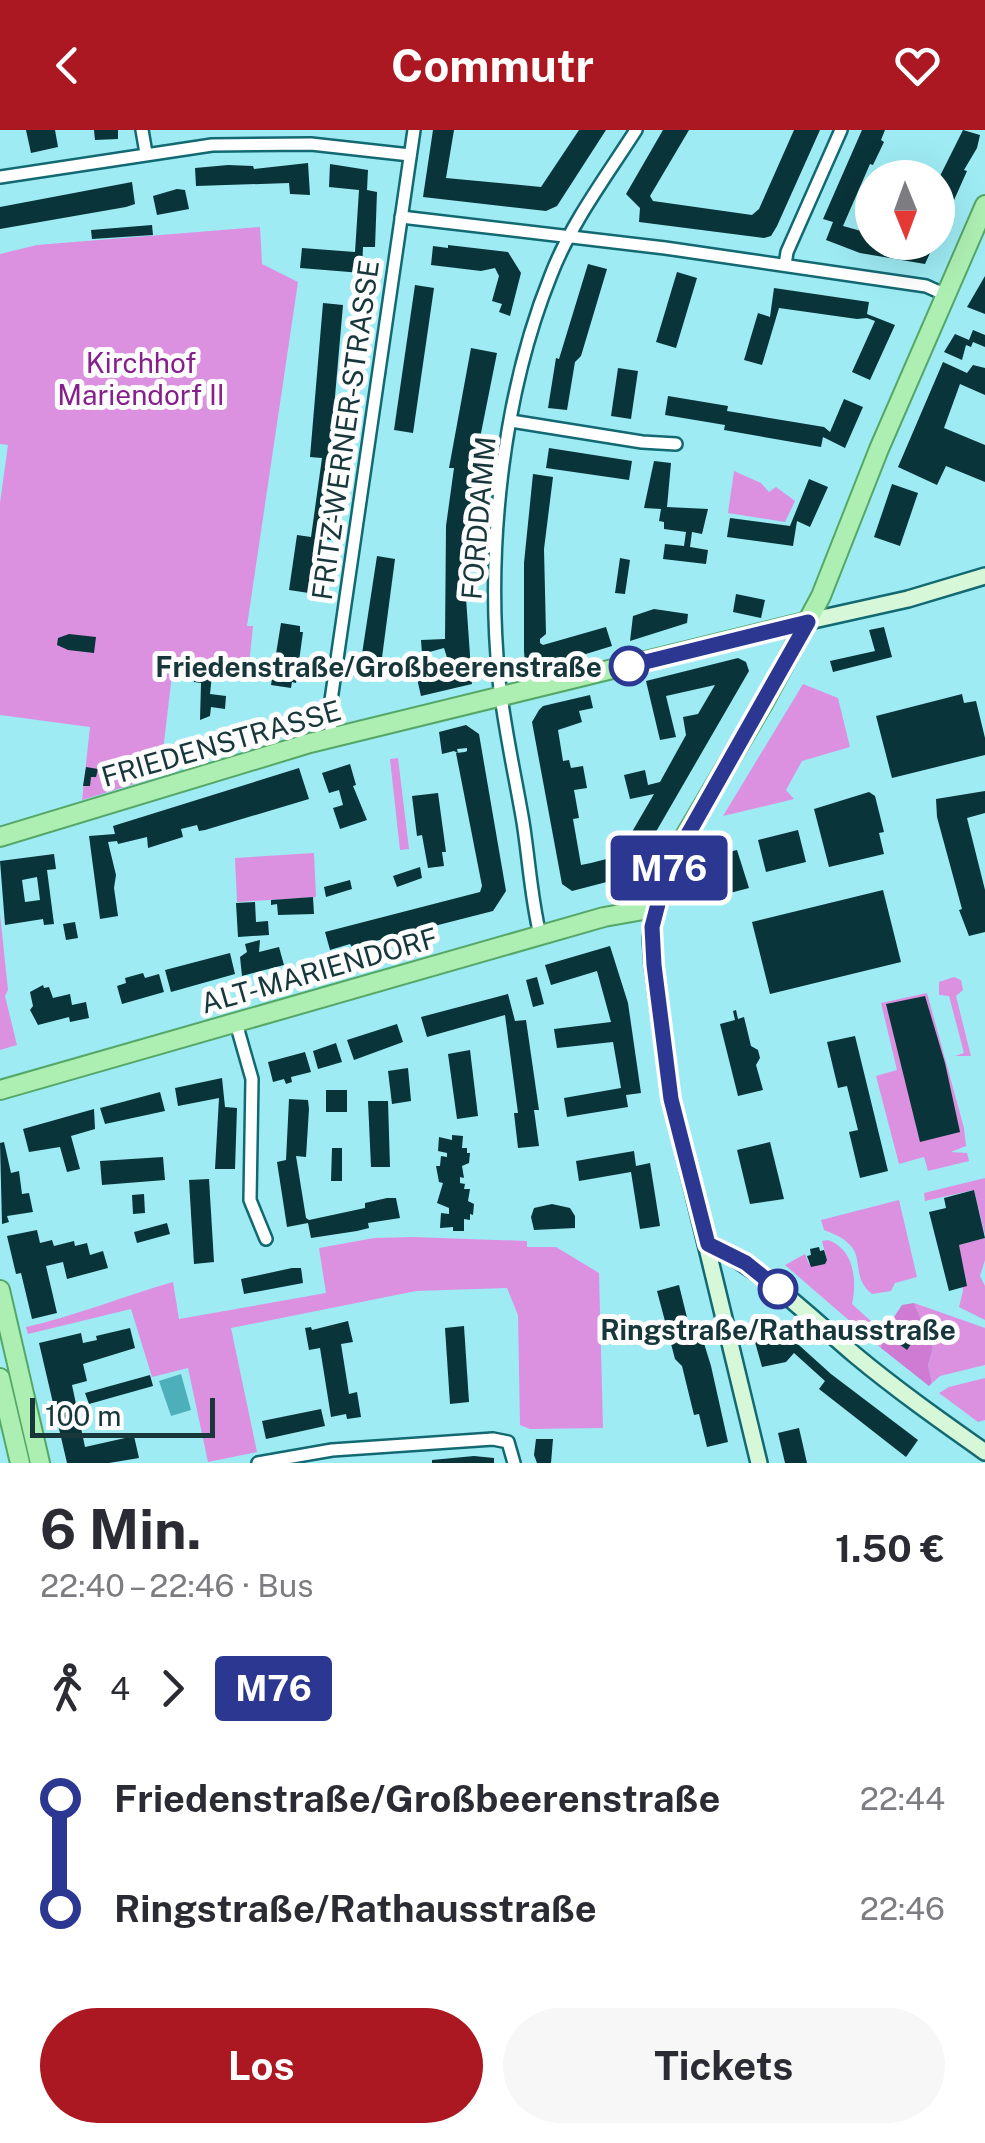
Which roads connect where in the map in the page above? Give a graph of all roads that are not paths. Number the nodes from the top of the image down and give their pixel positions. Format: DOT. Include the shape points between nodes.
graph roads {
  1 [pos="142,130"];
  2 [pos="414,130"];
  3 [pos="636,130"];
  4 [pos="841,130"];
  5 [pos="146,153"];
  6 [pos="410,155"];
  7 [pos="0,177"];
  8 [pos="985,206"];
  9 [pos="401,217"];
  10 [pos="570,236"];
  11 [pos="784,265"];
  12 [pos="946,295"];
  13 [pos="511,421"];
  14 [pos="676,444"];
  15 [pos="985,576"];
  16 [pos="808,622"];
  17 [pos="501,696"];
  18 [pos="332,738"];
  19 [pos="4,834"];
  20 [pos="655,908"];
  21 [pos="540,935"];
  22 [pos="236,1023"];
  23 [pos="0,1090"];
  24 [pos="266,1239"];
  25 [pos="708,1244"];
  26 [pos="0,1290"];
  27 [pos="0,1378"];
  28 [pos="985,1452"];
  29 [pos="20,1463"];
  30 [pos="40,1463"];
  31 [pos="258,1463"];
  32 [pos="514,1463"];
  33 [pos="758,1463"];
  1 -- 5 [label="street"];
  2 -- 6 [label="street, FRITZ-WERNER-STRASSE"];
  3 -- 10 [label="street, FORDDAMM"];
  4 -- 11 [label="street"];
  5 -- 6 [label="street" via="277,143"];
  5 -- 7 [label="street"];
  6 -- 9 [label="street, FRITZ-WERNER-STRASSE"];
  8 -- 12 [label="main road"];
  9 -- 10 [label="street"];
  9 -- 18 [label="street, FRITZ-WERNER-STRASSE" via="329,714"];
  10 -- 11 [label="street"];
  10 -- 13 [label="street, FORDDAMM" via="529,338"];
  11 -- 12 [label="street" via="926,286"];
  12 -- 16 [label="main road"];
  13 -- 14 [label="street"];
  13 -- 17 [label="street, FORDDAMM" via="493,595"];
  15 -- 16 [label="main road"];
  16 -- 17 [label="main road, FRIEDENSTRASSE"];
  16 -- 20 [label="main road" via="682,841"];
  17 -- 18 [label="main road, FRIEDENSTRASSE"];
  17 -- 21 [label="street, FORDDAMM"];
  18 -- 19 [label="main road, FRIEDENSTRASSE"];
  20 -- 21 [label="main road, ALT-MARIENDORF"];
  20 -- 25 [label="main road" via="651,936 666,1069"];
  21 -- 22 [label="main road, ALT-MARIENDORF"];
  22 -- 23 [label="main road, ALT-MARIENDORF"];
  22 -- 24 [label="street" via="252,1078 250,1200"];
  25 -- 28 [label="main road" via="755,1270 908,1398"];
  25 -- 33 [label="main road"];
  26 -- 30 [label="main road"];
  27 -- 29 [label="main road"];
  31 -- 32 [label="street" via="366,1446 493,1439 508,1442"];
}
